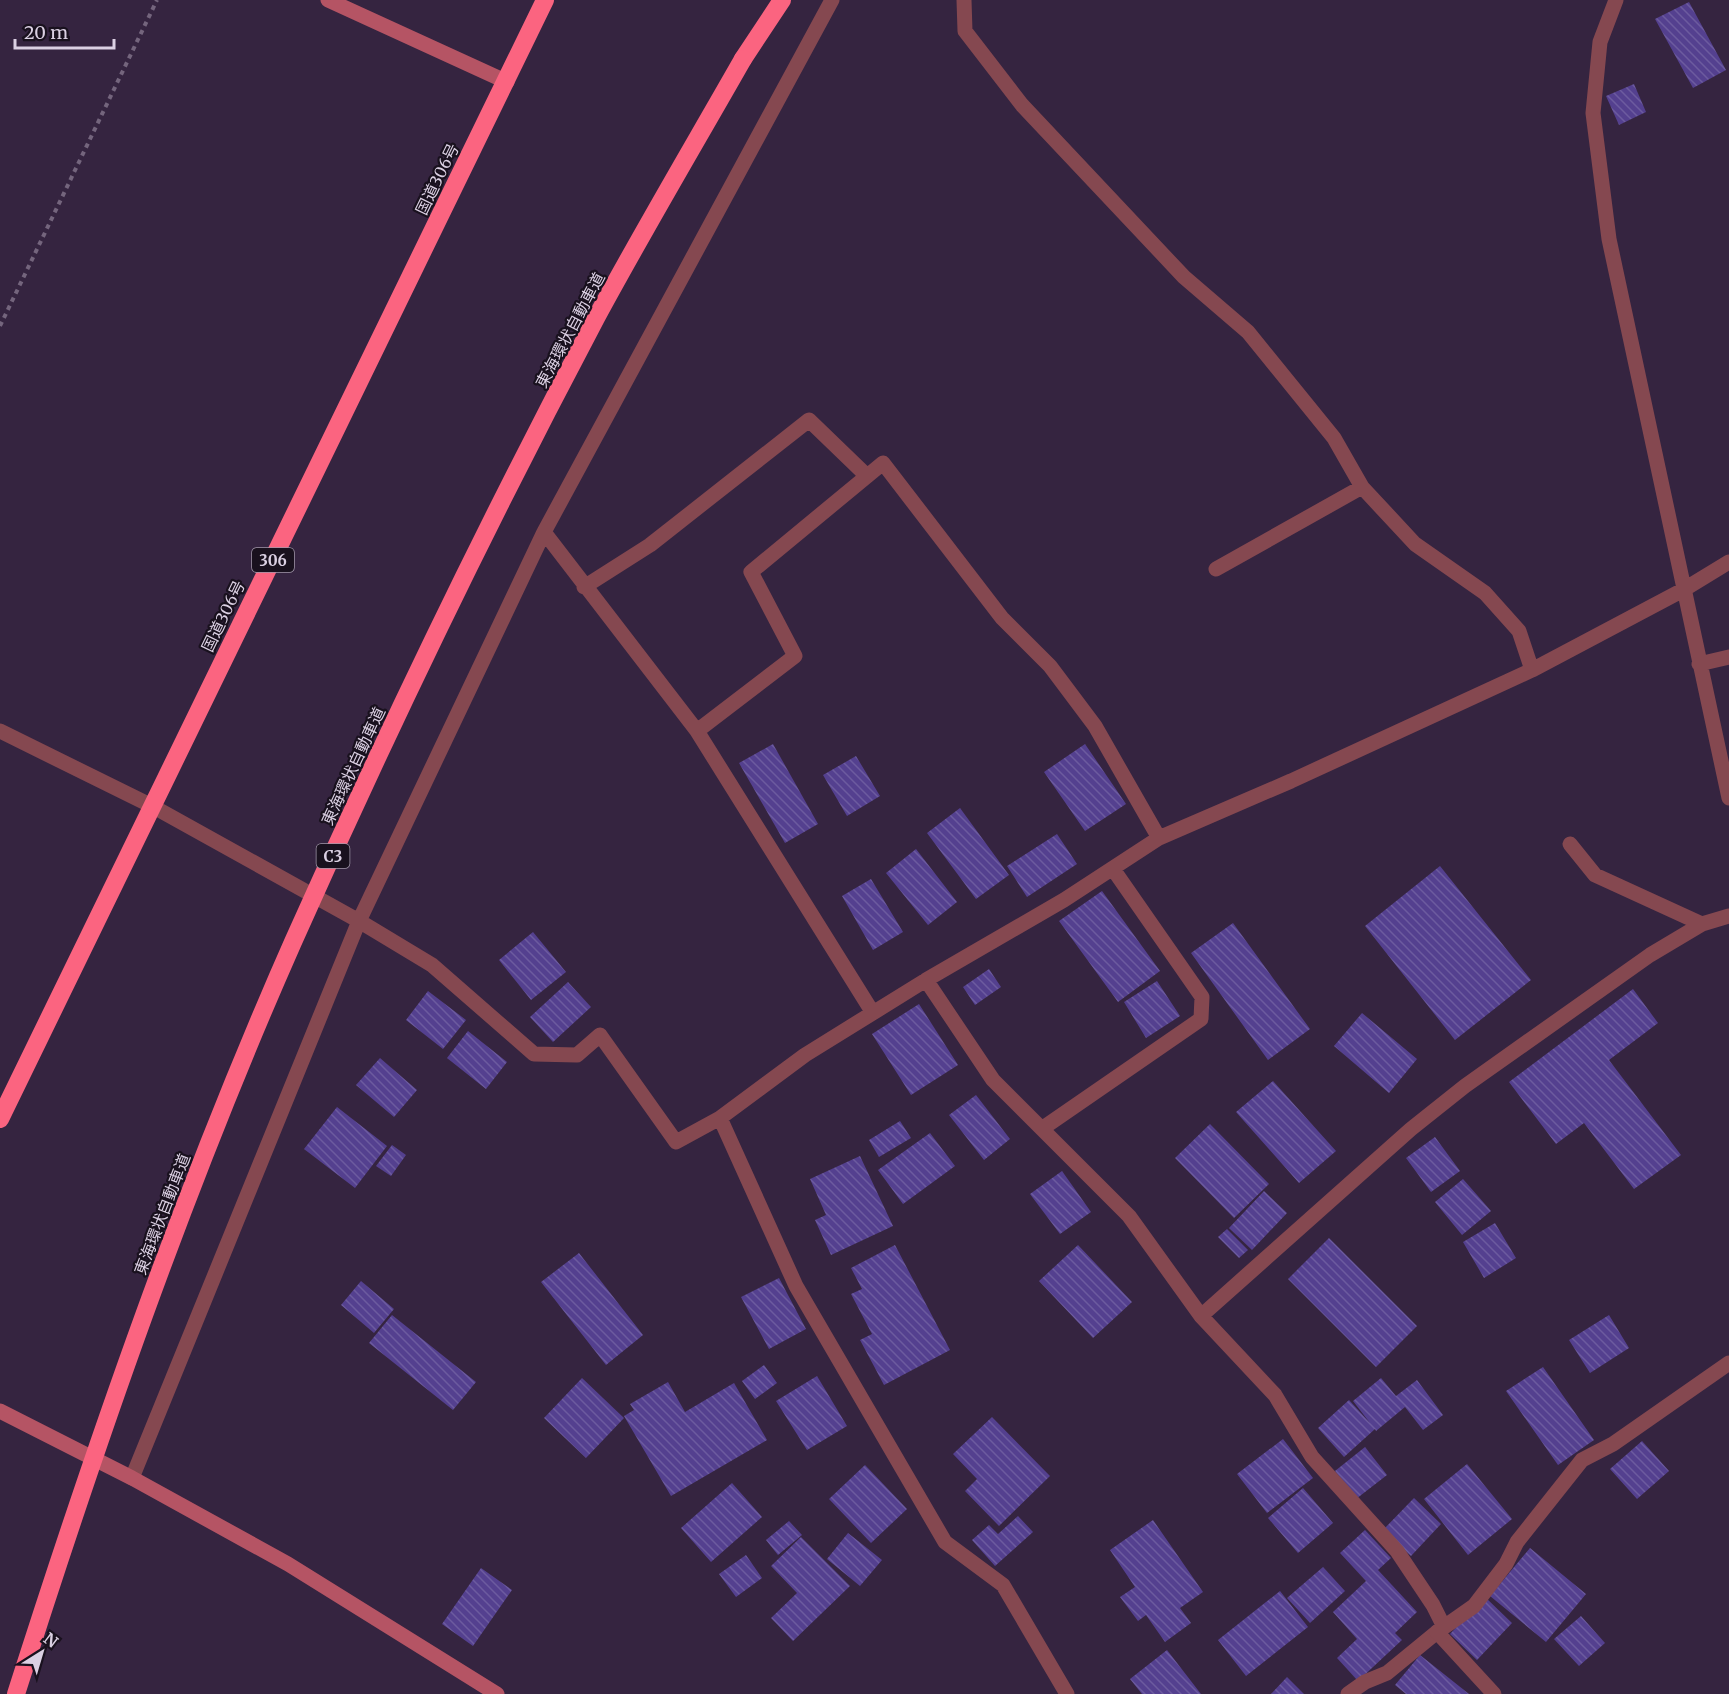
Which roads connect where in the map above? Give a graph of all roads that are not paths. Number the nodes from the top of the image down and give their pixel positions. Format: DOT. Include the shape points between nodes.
graph roads {
  1 [pos="328,0"];
  2 [pos="545,0"];
  3 [pos="774,0"];
  4 [pos="782,0"];
  5 [pos="832,0"];
  6 [pos="964,0"];
  7 [pos="1616,0"];
  8 [pos="743,59"];
  9 [pos="507,82"];
  10 [pos="867,476"];
  11 [pos="1362,487"];
  12 [pos="544,532"];
  13 [pos="1729,562"];
  14 [pos="1216,569"];
  15 [pos="584,587"];
  16 [pos="1683,590"];
  17 [pos="1729,657"];
  18 [pos="1699,664"];
  19 [pos="1532,670"];
  20 [pos="0,731"];
  21 [pos="697,731"];
  22 [pos="1729,798"];
  23 [pos="152,806"];
  24 [pos="1159,838"];
  25 [pos="1570,844"];
  26 [pos="1113,868"];
  27 [pos="1729,916"];
  28 [pos="359,921"];
  29 [pos="1702,924"];
  30 [pos="926,980"];
  31 [pos="873,1013"];
  32 [pos="720,1118"];
  33 [pos="0,1119"];
  34 [pos="1043,1128"];
  35 [pos="1201,1316"];
  36 [pos="1729,1363"];
  37 [pos="0,1411"];
  38 [pos="132,1478"];
  39 [pos="1440,1629"];
  40 [pos="16,1694"];
  41 [pos="497,1694"];
  42 [pos="1067,1694"];
  43 [pos="1348,1694"];
  44 [pos="1494,1694"];
  1 -- 9 [label="street"];
  2 -- 9 [label="highway, 国道306号 / 306"];
  3 -- 8 [label="highway, 東海環状自動車道 / C3"];
  4 -- 8 [label="highway, 東海環状自動車道 / C3"];
  5 -- 12 [label="street"];
  6 -- 11 [label="street" via="965,31 1022,105 1184,277 1248,332 1334,438"];
  7 -- 16 [label="street" via="1600,42 1593,113 1609,239"];
  8 -- 40 [label="highway, 東海環状自動車道 / C3, bridge" via="591,328 438,631 292,944 183,1210 69,1527"];
  9 -- 23 [label="highway, 国道306号 / 306"];
  10 -- 15 [label="street" via="809,420 650,546"];
  10 -- 21 [label="street" via="751,572 795,656"];
  10 -- 24 [label="street" via="883,463 1002,618 1050,666 1095,726"];
  11 -- 14 [label="street"];
  11 -- 19 [label="street" via="1414,544 1485,593 1519,631"];
  12 -- 15 [label="street"];
  12 -- 28 [label="street"];
  13 -- 16 [label="street"];
  15 -- 21 [label="street"];
  16 -- 18 [label="street"];
  16 -- 19 [label="street"];
  17 -- 18 [label="street"];
  18 -- 22 [label="street"];
  19 -- 24 [label="street"];
  20 -- 23 [label="street"];
  21 -- 31 [label="street"];
  23 -- 28 [label="street"];
  23 -- 33 [label="highway, 国道306号 / 306"];
  24 -- 26 [label="street"];
  25 -- 29 [label="street" via="1596,875"];
  26 -- 30 [label="street"];
  26 -- 34 [label="street" via="1202,997 1201,1019"];
  27 -- 29 [label="street"];
  28 -- 32 [label="street" via="432,965 534,1054 577,1055 600,1035 676,1143"];
  28 -- 38 [label="street"];
  29 -- 35 [label="street" via="1650,955 1465,1086 1411,1129"];
  30 -- 31 [label="street"];
  30 -- 34 [label="street" via="993,1080"];
  31 -- 32 [label="street" via="805,1055"];
  32 -- 42 [label="street" via="796,1286 945,1542 1003,1585"];
  34 -- 35 [label="street" via="1129,1216"];
  35 -- 39 [label="street" via="1275,1395 1312,1457 1397,1551 1433,1605"];
  36 -- 39 [label="street" via="1613,1444 1582,1460 1517,1542 1506,1564 1474,1606"];
  37 -- 38 [label="street"];
  38 -- 41 [label="street" via="288,1564"];
  39 -- 43 [label="street" via="1387,1673"];
  39 -- 44 [label="street"];
}
